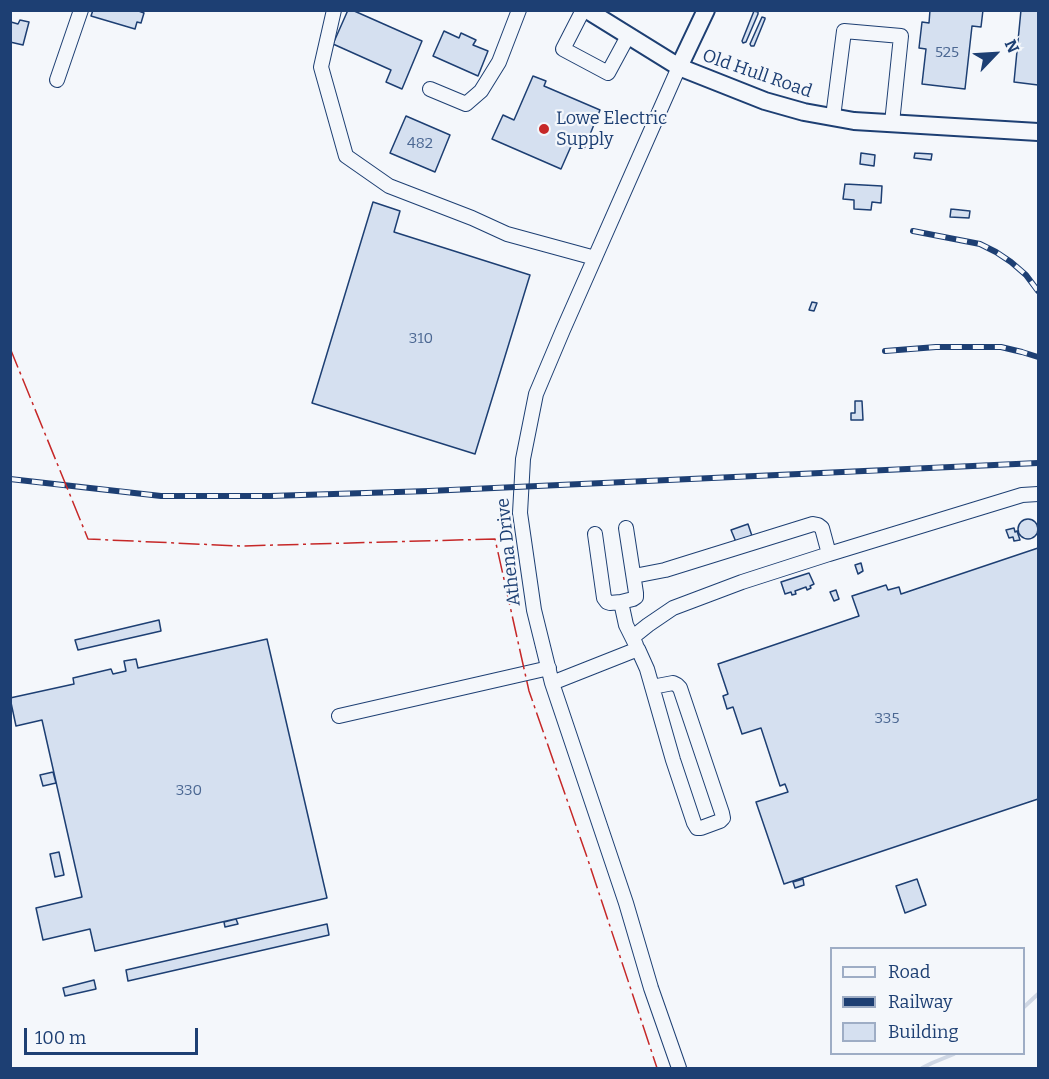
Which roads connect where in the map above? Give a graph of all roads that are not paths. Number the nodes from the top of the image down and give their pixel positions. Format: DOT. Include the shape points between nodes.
graph roads {
  1 [pos="81,10"];
  2 [pos="334,10"];
  3 [pos="519,10"];
  4 [pos="585,10"];
  5 [pos="706,10"];
  6 [pos="628,36"];
  7 [pos="679,68"];
  8 [pos="57,80"];
  9 [pos="430,89"];
  10 [pos="832,117"];
  11 [pos="892,123"];
  12 [pos="1038,132"];
  13 [pos="595,258"];
  14 [pos="1038,494"];
  15 [pos="627,528"];
  16 [pos="595,534"];
  17 [pos="829,554"];
  18 [pos="634,576"];
  19 [pos="621,602"];
  20 [pos="635,643"];
  21 [pos="549,668"];
  22 [pos="552,683"];
  23 [pos="652,687"];
  24 [pos="339,716"];
  25 [pos="679,1068"];
  1 -- 8 [label="street"];
  2 -- 13 [label="street" via="321,67 346,156 390,186 507,234"];
  3 -- 9 [label="street" via="499,62 481,91 466,104"];
  4 -- 6 [label="main road, Old Hull Road"];
  4 -- 6 [label="street" via="563,49 608,73"];
  5 -- 7 [label="main road, Athena Drive"];
  6 -- 7 [label="main road, Old Hull Road"];
  7 -- 10 [label="main road, Old Hull Road" via="765,101"];
  7 -- 13 [label="street, Athena Drive"];
  10 -- 11 [label="main road, Old Hull Road"];
  10 -- 11 [label="street" via="844,31 901,36"];
  11 -- 12 [label="main road, Old Hull Road"];
  13 -- 21 [label="street, Athena Drive" via="536,394 523,459 520,513 534,610"];
  14 -- 17 [label="street" via="1022,495"];
  15 -- 18 [label="street"];
  16 -- 19 [label="street" via="604,598 610,603"];
  17 -- 18 [label="street" via="822,528 813,524"];
  17 -- 20 [label="street" via="673,608 648,625"];
  18 -- 19 [label="street" via="636,597"];
  19 -- 20 [label="street"];
  20 -- 22 [label="street"];
  20 -- 23 [label="street"];
  21 -- 22 [label="street, Athena Drive"];
  21 -- 24 [label="street"];
  22 -- 25 [label="street, Athena Drive"];
  23 -- 23 [label="street" via="694,824 701,828 720,821 723,813 680,688 673,683"];
}
